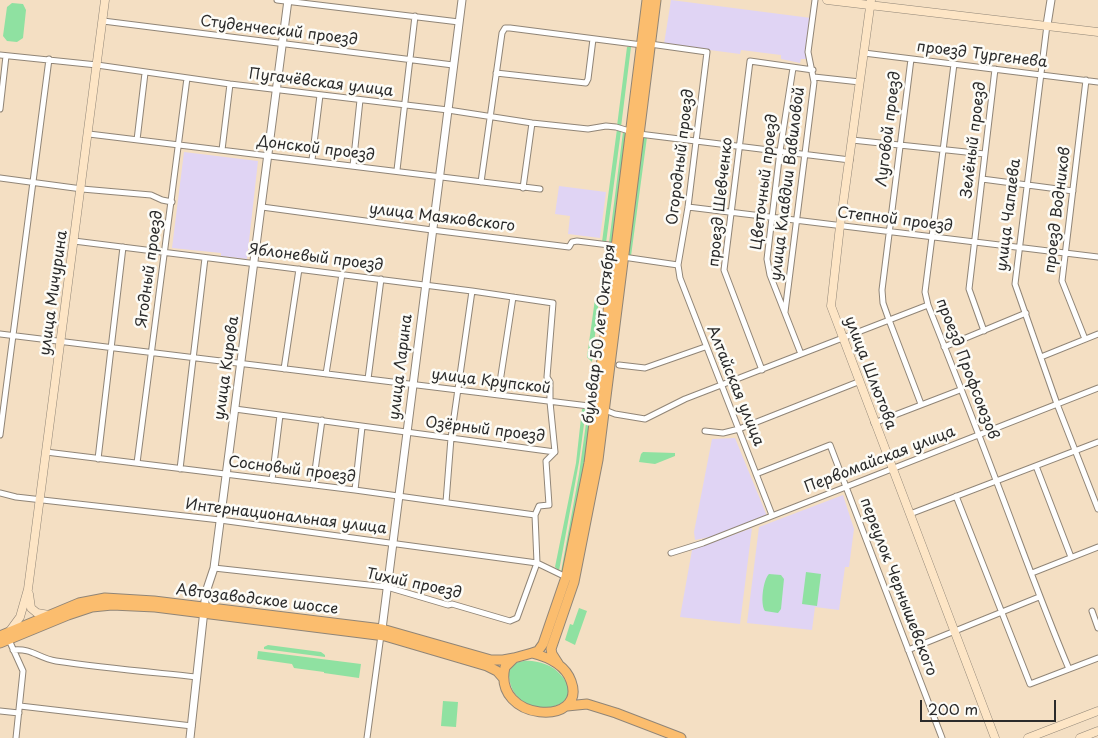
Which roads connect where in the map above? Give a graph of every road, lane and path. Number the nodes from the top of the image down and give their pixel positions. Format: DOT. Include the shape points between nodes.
graph roads {
  1 [pos="105,0"];
  2 [pos="277,0"];
  3 [pos="462,0"];
  4 [pos="647,0"];
  5 [pos="656,0"];
  6 [pos="815,0"];
  7 [pos="827,0"];
  8 [pos="1051,0"];
  9 [pos="288,1"];
  10 [pos="871,2"];
  11 [pos="415,16"];
  12 [pos="102,21"];
  13 [pos="459,22"];
  14 [pos="1047,25"];
  15 [pos="1098,32"];
  16 [pos="593,39"];
  17 [pos="282,43"];
  18 [pos="646,44"];
  19 [pos="864,53"];
  20 [pos="0,55"];
  21 [pos="6,56"];
  22 [pos="49,59"];
  23 [pos="911,59"];
  24 [pos="409,60"];
  25 [pos="954,64"];
  26 [pos="453,65"];
  27 [pos="97,66"];
  28 [pos="793,68"];
  29 [pos="995,69"];
  30 [pos="145,73"];
  31 [pos="496,73"];
  32 [pos="813,74"];
  33 [pos="1041,74"];
  34 [pos="187,78"];
  35 [pos="1086,80"];
  36 [pos="860,82"];
  37 [pos="1098,82"];
  38 [pos="230,84"];
  39 [pos="276,89"];
  40 [pos="320,95"];
  41 [pos="360,100"];
  42 [pos="404,106"];
  43 [pos="0,109"];
  44 [pos="448,110"];
  45 [pos="491,117"];
  46 [pos="532,123"];
  47 [pos="635,133"];
  48 [pos="88,134"];
  49 [pos="137,140"];
  50 [pos="852,140"];
  51 [pos="696,141"];
  52 [pos="900,145"];
  53 [pos="179,146"];
  54 [pos="739,146"];
  55 [pos="222,150"];
  56 [pos="942,150"];
  57 [pos="780,151"];
  58 [pos="805,154"];
  59 [pos="985,154"];
  60 [pos="267,156"];
  61 [pos="312,160"];
  62 [pos="850,160"];
  63 [pos="353,166"];
  64 [pos="397,170"];
  65 [pos="439,177"];
  66 [pos="0,178"];
  67 [pos="982,179"];
  68 [pos="33,182"];
  69 [pos="481,182"];
  70 [pos="1027,185"];
  71 [pos="524,188"];
  72 [pos="82,189"];
  73 [pos="540,189"];
  74 [pos="1073,191"];
  75 [pos="172,202"];
  76 [pos="262,207"];
  77 [pos="688,207"];
  78 [pos="730,212"];
  79 [pos="772,217"];
  80 [pos="797,220"];
  81 [pos="840,226"];
  82 [pos="432,230"];
  83 [pos="890,232"];
  84 [pos="932,237"];
  85 [pos="74,241"];
  86 [pos="974,242"];
  87 [pos="617,246"];
  88 [pos="123,247"];
  89 [pos="1019,248"];
  90 [pos="165,253"];
  91 [pos="1065,253"];
  92 [pos="623,257"];
  93 [pos="1098,257"];
  94 [pos="205,258"];
  95 [pos="254,264"];
  96 [pos="678,265"];
  97 [pos="299,269"];
  98 [pos="342,274"];
  99 [pos="381,279"];
  100 [pos="426,285"];
  101 [pos="472,290"];
  102 [pos="513,297"];
  103 [pos="928,305"];
  104 [pos="785,312"];
  105 [pos="1026,313"];
  106 [pos="889,320"];
  107 [pos="984,331"];
  108 [pos="0,334"];
  109 [pos="1098,334"];
  110 [pos="13,336"];
  111 [pos="842,337"];
  112 [pos="1084,339"];
  113 [pos="60,342"];
  114 [pos="705,347"];
  115 [pos="944,347"];
  116 [pos="111,348"];
  117 [pos="151,353"];
  118 [pos="801,354"];
  119 [pos="1041,357"];
  120 [pos="194,358"];
  121 [pos="241,364"];
  122 [pos="619,365"];
  123 [pos="284,369"];
  124 [pos="762,370"];
  125 [pos="326,374"];
  126 [pos="368,380"];
  127 [pos="858,382"];
  128 [pos="413,385"];
  129 [pos="721,386"];
  130 [pos="1098,388"];
  131 [pos="457,390"];
  132 [pos="960,390"];
  133 [pos="498,395"];
  134 [pos="550,402"];
  135 [pos="921,404"];
  136 [pos="1057,404"];
  137 [pos="235,409"];
  138 [pos="601,409"];
  139 [pos="280,415"];
  140 [pos="322,420"];
  141 [pos="874,423"];
  142 [pos="362,427"];
  143 [pos="739,429"];
  144 [pos="705,431"];
  145 [pos="406,433"];
  146 [pos="978,434"];
  147 [pos="0,435"];
  148 [pos="451,438"];
  149 [pos="1098,442"];
  150 [pos="1075,450"];
  151 [pos="46,452"];
  152 [pos="555,452"];
  153 [pos="98,459"];
  154 [pos="137,463"];
  155 [pos="1036,466"];
  156 [pos="180,469"];
  157 [pos="892,469"];
  158 [pos="756,474"];
  159 [pos="226,475"];
  160 [pos="272,480"];
  161 [pos="996,481"];
  162 [pos="313,485"];
  163 [pos="846,488"];
  164 [pos="355,490"];
  165 [pos="0,493"];
  166 [pos="399,496"];
  167 [pos="956,496"];
  168 [pos="40,499"];
  169 [pos="446,502"];
  170 [pos="1098,509"];
  171 [pos="910,514"];
  172 [pos="535,515"];
  173 [pos="772,515"];
  174 [pos="220,520"];
  175 [pos="393,543"];
  176 [pos="1098,547"];
  177 [pos="671,553"];
  178 [pos="1071,557"];
  179 [pos="537,563"];
  180 [pos="214,568"];
  181 [pos="1032,573"];
  182 [pos="566,577"];
  183 [pos="387,587"];
  184 [pos="28,589"];
  185 [pos="1039,597"];
  186 [pos="31,608"];
  187 [pos="205,610"];
  188 [pos="1092,611"];
  189 [pos="1000,612"];
  190 [pos="48,615"];
  191 [pos="27,624"];
  192 [pos="1098,628"];
  193 [pos="955,631"];
  194 [pos="381,632"];
  195 [pos="7,638"];
  196 [pos="13,650"];
  197 [pos="908,650"];
  198 [pos="532,653"];
  199 [pos="514,658"];
  200 [pos="1098,658"];
  201 [pos="559,665"];
  202 [pos="1068,669"];
  203 [pos="197,677"];
  204 [pos="504,679"];
  205 [pos="573,692"];
  206 [pos="587,704"];
  207 [pos="20,706"];
  208 [pos="567,706"];
  209 [pos="0,711"];
  210 [pos="1098,711"];
  211 [pos="19,713"];
  212 [pos="192,726"];
  213 [pos="1098,731"];
  214 [pos="16,738"];
  215 [pos="190,738"];
  216 [pos="367,738"];
  217 [pos="681,738"];
  218 [pos="942,738"];
  219 [pos="995,738"];
  220 [pos="1028,738"];
  221 [pos="1080,738"];
  1 -- 12 [label="main road, улица Мичурина"];
  2 -- 9 [label="street"];
  3 -- 13 [label="street, улица Ларина"];
  4 -- 18 [label="main road, бульвар 50 лет Октября"];
  5 -- 18 [label="main road, бульвар 50 лет Октября"];
  6 -- 32 [label="street, улица Клавдии Вавиловой" via="808,52"];
  7 -- 10 [label="main road"];
  8 -- 14 [label="street, улица Чапаева"];
  9 -- 11 [label="street"];
  9 -- 17 [label="street, улица Кирова"];
  10 -- 14 [label="main road"];
  10 -- 19 [label="main road, улица Шлютова"];
  11 -- 13 [label="street"];
  11 -- 24 [label="street"];
  12 -- 17 [label="street, Студенческий проезд"];
  12 -- 27 [label="main road, улица Мичурина"];
  13 -- 26 [label="street, улица Ларина"];
  14 -- 15 [label="main road"];
  14 -- 33 [label="street, улица Чапаева"];
  16 -- 18 [label="street"];
  16 -- 31 [label="street" via="505,28"];
  16 -- 31 [label="street" via="586,83"];
  17 -- 24 [label="street, Студенческий проезд"];
  17 -- 39 [label="street, улица Кирова"];
  18 -- 47 [label="main road, бульвар 50 лет Октября"];
  18 -- 51 [label="street, Огородный проезд" via="708,52"];
  19 -- 23 [label="street, проезд Тургенева"];
  19 -- 36 [label="main road, улица Шлютова"];
  20 -- 21 [label="street, Пугачёвская улица"];
  21 -- 22 [label="street, Пугачёвская улица"];
  21 -- 43 [label="street"];
  22 -- 27 [label="street, Пугачёвская улица"];
  22 -- 68 [label="street"];
  23 -- 25 [label="street, проезд Тургенева"];
  23 -- 52 [label="street, Луговой проезд"];
  24 -- 26 [label="street, Студенческий проезд"];
  24 -- 42 [label="street"];
  25 -- 29 [label="street, проезд Тургенева"];
  25 -- 56 [label="street, проезд Профсоюзов"];
  26 -- 44 [label="street, улица Ларина"];
  27 -- 30 [label="street, Пугачёвская улица"];
  27 -- 48 [label="main road, улица Мичурина"];
  28 -- 32 [label="street"];
  28 -- 54 [label="street, проезд Шевченко" via="750,61"];
  28 -- 57 [label="street, Цветочный проезд"];
  29 -- 33 [label="street, проезд Тургенева"];
  29 -- 59 [label="street, Зелёный проезд"];
  30 -- 34 [label="street, Пугачёвская улица"];
  30 -- 49 [label="street"];
  31 -- 45 [label="street"];
  32 -- 36 [label="street"];
  32 -- 58 [label="street, улица Клавдии Вавиловой"];
  33 -- 35 [label="street, проезд Тургенева"];
  33 -- 70 [label="street, улица Чапаева"];
  34 -- 38 [label="street, Пугачёвская улица"];
  34 -- 53 [label="street, Ягодный проезд"];
  35 -- 37 [label="street, проезд Тургенева"];
  35 -- 74 [label="street, проезд Водников"];
  36 -- 50 [label="main road, улица Шлютова"];
  38 -- 39 [label="street, Пугачёвская улица"];
  38 -- 55 [label="street"];
  39 -- 40 [label="street, Пугачёвская улица"];
  39 -- 60 [label="street, улица Кирова"];
  40 -- 41 [label="street, Пугачёвская улица"];
  40 -- 61 [label="street"];
  41 -- 42 [label="street, Пугачёвская улица"];
  41 -- 63 [label="street"];
  42 -- 44 [label="street, Пугачёвская улица"];
  42 -- 64 [label="street"];
  44 -- 45 [label="street, Пугачёвская улица"];
  44 -- 65 [label="street, улица Ларина"];
  45 -- 46 [label="street, Пугачёвская улица"];
  45 -- 69 [label="street"];
  46 -- 47 [label="street, Пугачёвская улица" via="588,128 606,126"];
  46 -- 71 [label="street"];
  47 -- 51 [label="street"];
  47 -- 87 [label="main road, бульвар 50 лет Октября"];
  47 -- 92 [label="main road, бульвар 50 лет Октября"];
  48 -- 49 [label="street, Донской проезд"];
  48 -- 72 [label="main road, улица Мичурина"];
  49 -- 53 [label="street, Донской проезд"];
  50 -- 52 [label="street"];
  50 -- 62 [label="main road, улица Шлютова"];
  51 -- 54 [label="street"];
  51 -- 77 [label="street, Огородный проезд"];
  52 -- 56 [label="street"];
  52 -- 83 [label="street, Луговой проезд"];
  53 -- 55 [label="street, Донской проезд"];
  53 -- 75 [label="street, Ягодный проезд"];
  54 -- 57 [label="street"];
  54 -- 78 [label="street, проезд Шевченко"];
  55 -- 60 [label="street, Донской проезд"];
  56 -- 59 [label="street"];
  56 -- 84 [label="street, проезд Профсоюзов"];
  57 -- 58 [label="street"];
  57 -- 79 [label="street, Цветочный проезд"];
  58 -- 62 [label="street"];
  58 -- 80 [label="street, улица Клавдии Вавиловой"];
  59 -- 67 [label="street, Зелёный проезд"];
  60 -- 61 [label="street, Донской проезд"];
  60 -- 76 [label="street, улица Кирова"];
  61 -- 63 [label="street, Донской проезд"];
  62 -- 81 [label="main road, улица Шлютова"];
  63 -- 64 [label="street, Донской проезд"];
  64 -- 65 [label="street, Донской проезд"];
  65 -- 69 [label="street, Донской проезд"];
  65 -- 82 [label="street, улица Ларина"];
  66 -- 68 [label="street"];
  67 -- 70 [label="street"];
  67 -- 86 [label="street, Зелёный проезд"];
  68 -- 72 [label="street"];
  68 -- 110 [label="street"];
  69 -- 71 [label="street, Донской проезд"];
  70 -- 74 [label="street"];
  70 -- 89 [label="street, улица Чапаева"];
  71 -- 73 [label="street, Донской проезд"];
  72 -- 75 [label="street" via="151,195"];
  72 -- 85 [label="main road, улица Мичурина"];
  74 -- 91 [label="street, проезд Водников"];
  75 -- 90 [label="street, Ягодный проезд"];
  76 -- 82 [label="street, улица Маяковского"];
  76 -- 95 [label="street, улица Кирова"];
  77 -- 78 [label="street, Степной проезд"];
  77 -- 96 [label="street, Огородный проезд"];
  78 -- 79 [label="street, Степной проезд"];
  78 -- 124 [label="street, проезд Шевченко" via="724,270"];
  79 -- 80 [label="street, Степной проезд"];
  79 -- 104 [label="street, Цветочный проезд" via="768,259 770,275"];
  80 -- 81 [label="street, Степной проезд"];
  80 -- 104 [label="street, улица Клавдии Вавиловой"];
  81 -- 83 [label="street, Степной проезд"];
  81 -- 111 [label="main road, улица Шлютова" via="831,301"];
  82 -- 87 [label="street, улица Маяковского" via="569,246 577,240"];
  82 -- 100 [label="street, улица Ларина"];
  83 -- 84 [label="street, Степной проезд"];
  83 -- 106 [label="street, Луговой проезд" via="882,290"];
  84 -- 86 [label="street, Степной проезд"];
  84 -- 103 [label="street, проезд Профсоюзов" via="925,292"];
  85 -- 88 [label="street, Яблоневый проезд"];
  85 -- 113 [label="main road, улица Мичурина"];
  86 -- 89 [label="street, Степной проезд"];
  86 -- 107 [label="street, Зелёный проезд" via="969,290"];
  87 -- 138 [label="main road, бульвар 50 лет Октября"];
  88 -- 90 [label="street, Яблоневый проезд"];
  88 -- 116 [label="street"];
  89 -- 91 [label="street, Степной проезд"];
  89 -- 105 [label="street, улица Чапаева" via="1014,284"];
  90 -- 94 [label="street, Яблоневый проезд"];
  90 -- 117 [label="street, Ягодный проезд"];
  91 -- 93 [label="street, Степной проезд"];
  91 -- 112 [label="street, проезд Водников" via="1062,281"];
  92 -- 96 [label="street"];
  92 -- 138 [label="main road, бульвар 50 лет Октября"];
  94 -- 95 [label="street, Яблоневый проезд"];
  94 -- 120 [label="street"];
  95 -- 97 [label="street, Яблоневый проезд"];
  95 -- 121 [label="street, улица Кирова"];
  96 -- 114 [label="street, Алтайская улица"];
  97 -- 98 [label="street, Яблоневый проезд"];
  97 -- 123 [label="street"];
  98 -- 99 [label="street, Яблоневый проезд"];
  98 -- 125 [label="street"];
  99 -- 100 [label="street, Яблоневый проезд"];
  99 -- 126 [label="street"];
  100 -- 101 [label="street, Яблоневый проезд"];
  100 -- 128 [label="street, улица Ларина"];
  101 -- 102 [label="street, Яблоневый проезд"];
  101 -- 131 [label="street"];
  102 -- 133 [label="street"];
  102 -- 134 [label="street, Яблоневый проезд" via="553,303 547,377"];
  103 -- 106 [label="street, улица Крупской"];
  103 -- 115 [label="street, проезд Профсоюзов"];
  104 -- 118 [label="street, Цветочный проезд"];
  105 -- 107 [label="street"];
  105 -- 119 [label="street, улица Чапаева"];
  106 -- 111 [label="street, улица Крупской"];
  106 -- 135 [label="street, Луговой проезд"];
  107 -- 115 [label="street"];
  108 -- 110 [label="street, улица Крупской"];
  109 -- 112 [label="street"];
  110 -- 113 [label="street, улица Крупской"];
  110 -- 147 [label="street"];
  111 -- 118 [label="street, улица Крупской"];
  111 -- 127 [label="main road, улица Шлютова"];
  112 -- 119 [label="street"];
  113 -- 116 [label="street, улица Крупской"];
  113 -- 151 [label="main road, улица Мичурина"];
  114 -- 122 [label="street" via="645,368"];
  114 -- 129 [label="street, Алтайская улица"];
  115 -- 132 [label="street, проезд Профсоюзов"];
  116 -- 117 [label="street, улица Крупской"];
  116 -- 153 [label="street"];
  117 -- 120 [label="street, улица Крупской"];
  117 -- 154 [label="street, Ягодный проезд"];
  118 -- 124 [label="street, улица Крупской"];
  119 -- 136 [label="street, улица Чапаева"];
  120 -- 121 [label="street, улица Крупской"];
  120 -- 156 [label="street"];
  121 -- 123 [label="street, улица Крупской"];
  121 -- 137 [label="street, улица Кирова"];
  123 -- 125 [label="street, улица Крупской"];
  124 -- 129 [label="street, улица Крупской"];
  125 -- 126 [label="street, улица Крупской"];
  126 -- 128 [label="street, улица Крупской"];
  127 -- 141 [label="main road, улица Шлютова"];
  127 -- 143 [label="street"];
  128 -- 131 [label="street, улица Крупской"];
  128 -- 145 [label="street, улица Ларина"];
  129 -- 138 [label="street, улица Крупской" via="684,399 645,419"];
  129 -- 143 [label="street, Алтайская улица"];
  130 -- 136 [label="street, Первомайская улица"];
  131 -- 133 [label="street, улица Крупской"];
  131 -- 148 [label="street"];
  132 -- 135 [label="street"];
  132 -- 146 [label="street, проезд Профсоюзов"];
  133 -- 134 [label="street, улица Крупской"];
  134 -- 138 [label="street, улица Крупской"];
  134 -- 152 [label="street"];
  135 -- 141 [label="street"];
  136 -- 146 [label="street, Первомайская улица"];
  136 -- 150 [label="street, улица Чапаева"];
  137 -- 139 [label="street, Озёрный проезд"];
  137 -- 159 [label="street, улица Кирова"];
  138 -- 182 [label="main road, бульвар 50 лет Октября"];
  138 -- 201 [label="main road, бульвар 50 лет Октября" via="598,460 574,582 551,649"];
  139 -- 140 [label="street, Озёрный проезд"];
  139 -- 160 [label="street"];
  140 -- 142 [label="street, Озёрный проезд"];
  140 -- 162 [label="street"];
  141 -- 157 [label="main road, улица Шлютова"];
  142 -- 145 [label="street, Озёрный проезд"];
  142 -- 164 [label="street"];
  143 -- 144 [label="street" via="724,433"];
  143 -- 158 [label="street, Алтайская улица"];
  145 -- 148 [label="street, Озёрный проезд"];
  145 -- 166 [label="street, улица Ларина"];
  146 -- 157 [label="street, Первомайская улица"];
  146 -- 161 [label="street, проезд Профсоюзов"];
  148 -- 152 [label="street, Озёрный проезд"];
  148 -- 169 [label="street"];
  149 -- 150 [label="street"];
  150 -- 155 [label="street"];
  150 -- 170 [label="street, улица Чапаева"];
  151 -- 153 [label="street, Сосновый проезд"];
  151 -- 168 [label="main road, улица Мичурина"];
  152 -- 172 [label="street" via="546,461 549,504 539,506"];
  153 -- 154 [label="street, Сосновый проезд"];
  154 -- 156 [label="street, Сосновый проезд"];
  155 -- 161 [label="street"];
  155 -- 178 [label="street"];
  156 -- 159 [label="street, Сосновый проезд"];
  157 -- 163 [label="street, Первомайская улица"];
  157 -- 171 [label="main road, улица Шлютова"];
  158 -- 163 [label="street, переулок Чернышевского" via="830,446"];
  158 -- 173 [label="street, Алтайская улица"];
  159 -- 160 [label="street, Сосновый проезд"];
  159 -- 174 [label="street, улица Кирова"];
  160 -- 162 [label="street, Сосновый проезд"];
  161 -- 167 [label="street"];
  161 -- 181 [label="street, проезд Профсоюзов"];
  162 -- 164 [label="street, Сосновый проезд"];
  163 -- 173 [label="street, Первомайская улица"];
  163 -- 197 [label="street, переулок Чернышевского"];
  164 -- 166 [label="street, Сосновый проезд"];
  165 -- 168 [label="street, Интернациональная улица"];
  166 -- 169 [label="street, Сосновый проезд"];
  166 -- 175 [label="street, улица Ларина"];
  167 -- 171 [label="street"];
  167 -- 189 [label="street"];
  168 -- 174 [label="street, Интернациональная улица"];
  168 -- 184 [label="main road, улица Мичурина"];
  169 -- 172 [label="street, Сосновый проезд"];
  171 -- 193 [label="main road, улица Шлютова"];
  172 -- 179 [label="street"];
  173 -- 177 [label="street, Первомайская улица"];
  174 -- 175 [label="street, Интернациональная улица"];
  174 -- 180 [label="street, улица Кирова"];
  175 -- 179 [label="street, Интернациональная улица"];
  175 -- 183 [label="street, улица Ларина"];
  176 -- 178 [label="street"];
  178 -- 181 [label="street"];
  179 -- 182 [label="street, Интернациональная улица"];
  179 -- 183 [label="street, Тихий проезд" via="517,618 513,621"];
  180 -- 183 [label="street, Тихий проезд"];
  180 -- 187 [label="street, улица Кирова" via="206,592"];
  181 -- 185 [label="street, проезд Профсоюзов"];
  182 -- 198 [label="main road, бульвар 50 лет Октября" via="543,644"];
  183 -- 194 [label="street, улица Ларина"];
  184 -- 186 [label="main road, улица Мичурина"];
  184 -- 195 [label="main road, улица Мичурина" via="20,616"];
  185 -- 189 [label="street"];
  185 -- 202 [label="street, проезд Профсоюзов"];
  186 -- 190 [label="main road"];
  186 -- 191 [label="main road, улица Мичурина"];
  187 -- 190 [label="main road, Автозаводское шоссе" via="154,601 105,598 78,603"];
  187 -- 194 [label="main road, Автозаводское шоссе"];
  187 -- 195 [label="main road, Автозаводское шоссе" via="102,606 68,614"];
  187 -- 203 [label="street, улица Кирова"];
  188 -- 192 [label="street"];
  189 -- 193 [label="street"];
  189 -- 202 [label="street" via="1030,684"];
  190 -- 191 [label="main road, Автозаводское шоссе"];
  191 -- 195 [label="main road, Автозаводское шоссе"];
  193 -- 197 [label="street"];
  193 -- 219 [label="main road, улица Шлютова"];
  194 -- 199 [label="main road, Автозаводское шоссе" via="491,660"];
  194 -- 204 [label="main road, Автозаводское шоссе" via="487,666"];
  194 -- 216 [label="street, улица Ларина"];
  195 -- 196 [label="street"];
  196 -- 203 [label="street" via="30,650 44,659"];
  196 -- 207 [label="street" via="23,671"];
  197 -- 218 [label="street, переулок Чернышевского"];
  198 -- 199 [label="main road"];
  198 -- 201 [label="main road"];
  199 -- 204 [label="main road" via="505,667"];
  200 -- 202 [label="street"];
  201 -- 205 [label="main road" via="570,677"];
  203 -- 212 [label="street, улица Кирова"];
  204 -- 208 [label="main road" via="513,700 526,710 546,713"];
  205 -- 206 [label="main road"];
  205 -- 208 [label="main road"];
  206 -- 208 [label="main road"];
  206 -- 217 [label="main road"];
  207 -- 211 [label="street"];
  207 -- 212 [label="street"];
  209 -- 211 [label="street"];
  210 -- 220 [label="main road"];
  211 -- 214 [label="street"];
  212 -- 215 [label="street, улица Кирова"];
  213 -- 221 [label="main road"];
}
